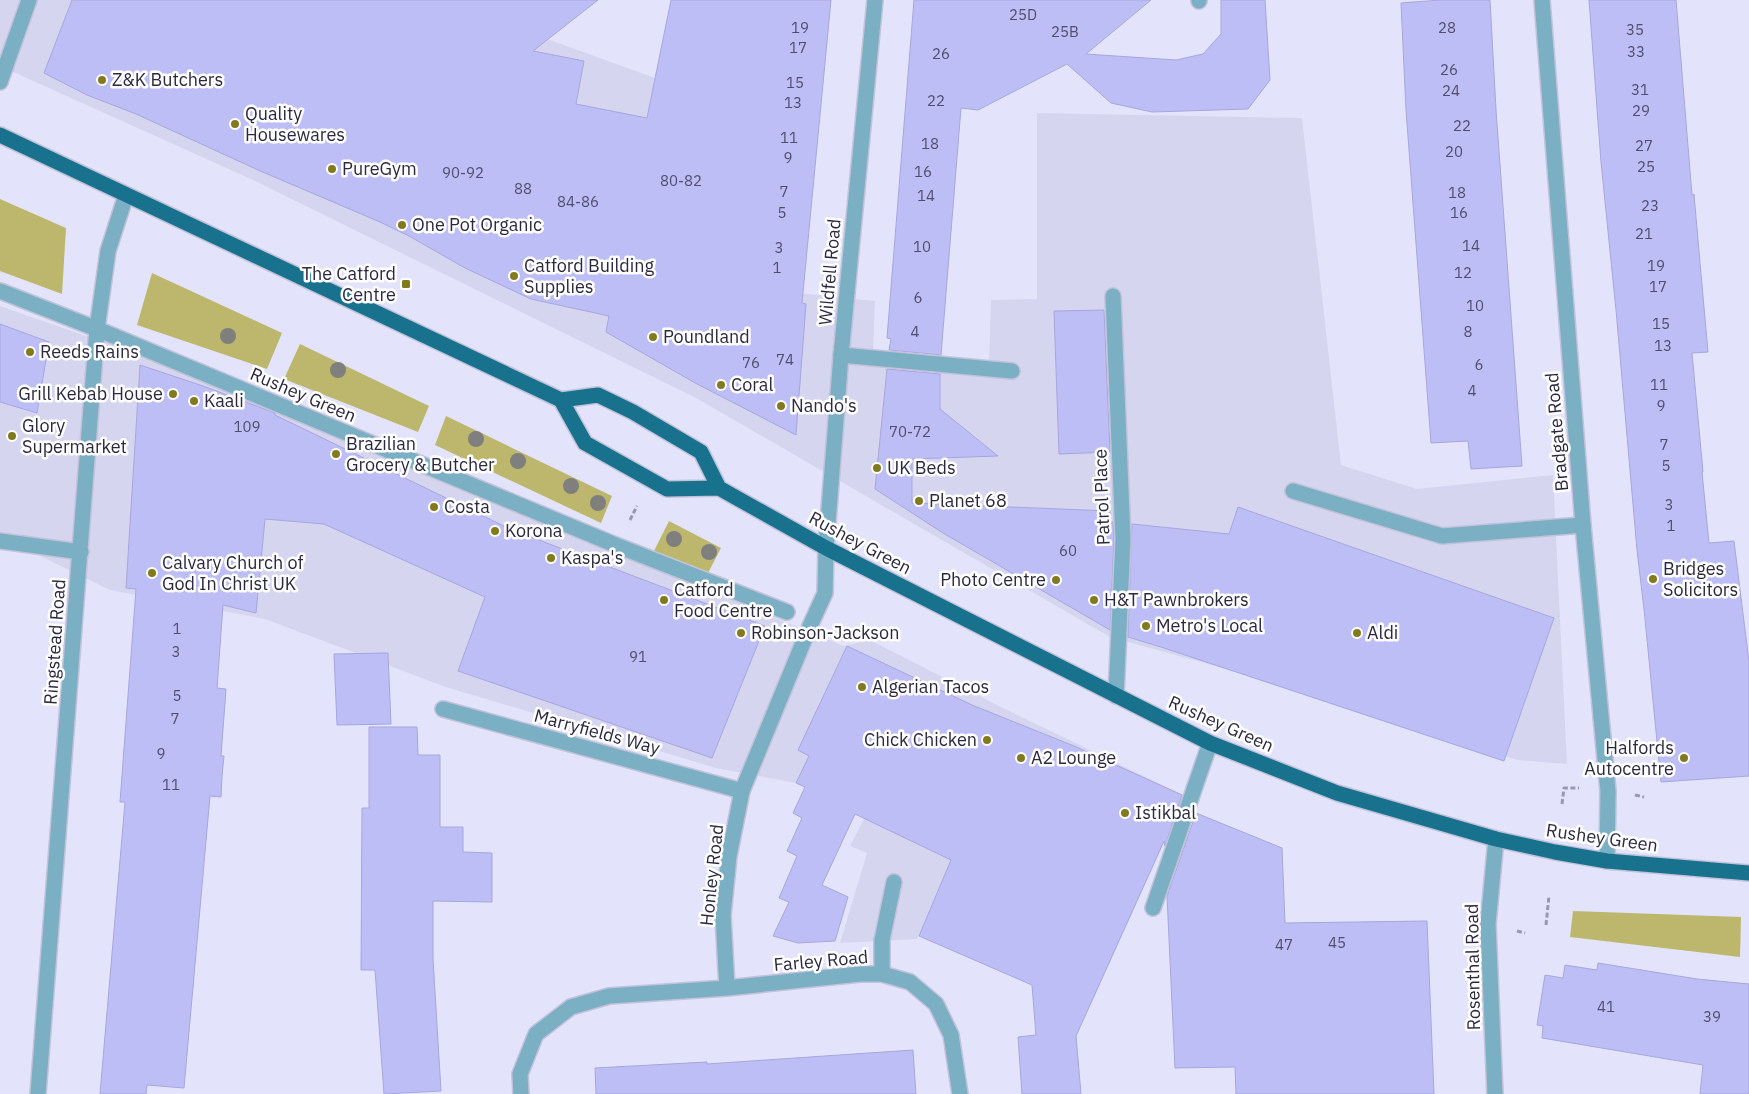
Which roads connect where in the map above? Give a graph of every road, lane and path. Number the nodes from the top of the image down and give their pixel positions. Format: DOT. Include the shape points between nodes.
graph roads {
  1 [pos="29,0"];
  2 [pos="875,0"];
  3 [pos="1542,0"];
  4 [pos="0,82"];
  5 [pos="0,135"];
  6 [pos="126,195"];
  7 [pos="0,291"];
  8 [pos="1114,296"];
  9 [pos="97,329"];
  10 [pos="841,355"];
  11 [pos="1012,371"];
  12 [pos="561,400"];
  13 [pos="719,488"];
  14 [pos="1293,491"];
  15 [pos="1583,525"];
  16 [pos="0,541"];
  17 [pos="826,548"];
  18 [pos="80,552"];
  19 [pos="786,612"];
  20 [pos="1116,696"];
  21 [pos="443,709"];
  22 [pos="1210,743"];
  23 [pos="1586,788"];
  24 [pos="742,791"];
  25 [pos="1562,804"];
  26 [pos="1496,839"];
  27 [pos="1607,861"];
  28 [pos="1749,873"];
  29 [pos="894,882"];
  30 [pos="1550,896"];
  31 [pos="1153,908"];
  32 [pos="1546,925"];
  33 [pos="1517,931"];
  34 [pos="1525,933"];
  35 [pos="882,974"];
  36 [pos="727,988"];
  37 [pos="38,1094"];
  38 [pos="521,1094"];
  39 [pos="960,1094"];
  40 [pos="1496,1094"];
  1 -- 4 [label="street"];
  2 -- 10 [label="street, Wildfell Road"];
  3 -- 15 [label="street, Bradgate Road"];
  5 -- 6 [label="highway"];
  6 -- 9 [label="street, Ringstead Road" via="108,251"];
  6 -- 12 [label="highway"];
  7 -- 9 [label="street, Rushey Green"];
  8 -- 20 [label="street, Patrol Place" via="1123,539"];
  9 -- 18 [label="street, Ringstead Road"];
  9 -- 19 [label="street, Rushey Green" via="618,546"];
  10 -- 11 [label="street"];
  10 -- 17 [label="street, Wildfell Road"];
  12 -- 13 [label="highway" via="598,395 633,412 700,452"];
  12 -- 13 [label="highway" via="585,443 667,489"];
  13 -- 17 [label="highway, Rushey Green"];
  14 -- 15 [label="street" via="1442,536"];
  15 -- 27 [label="street, Bradgate Road" via="1608,791"];
  16 -- 18 [label="street"];
  17 -- 20 [label="highway, Rushey Green"];
  17 -- 24 [label="street, Honley Road" via="825,593"];
  18 -- 37 [label="street, Ringstead Road"];
  20 -- 22 [label="highway, Rushey Green"];
  21 -- 24 [label="street, Marryfields Way"];
  22 -- 26 [label="highway, Rushey Green" via="1337,793"];
  22 -- 31 [label="street"];
  23 -- 25 [label="path" via="1564,788"];
  24 -- 36 [label="street, Honley Road" via="729,856 723,915"];
  26 -- 27 [label="highway, Rushey Green"];
  26 -- 40 [label="street, Rosenthal Road" via="1488,924"];
  27 -- 28 [label="highway, Rushey Green"];
  29 -- 35 [label="street" via="882,940"];
  30 -- 32 [label="path"];
  33 -- 34 [label="path"];
  35 -- 36 [label="street, Farley Road"];
  35 -- 39 [label="street, Farley Road" via="910,982 936,1004 951,1034"];
  36 -- 38 [label="street" via="609,996 571,1007 536,1034 520,1074"];
}
